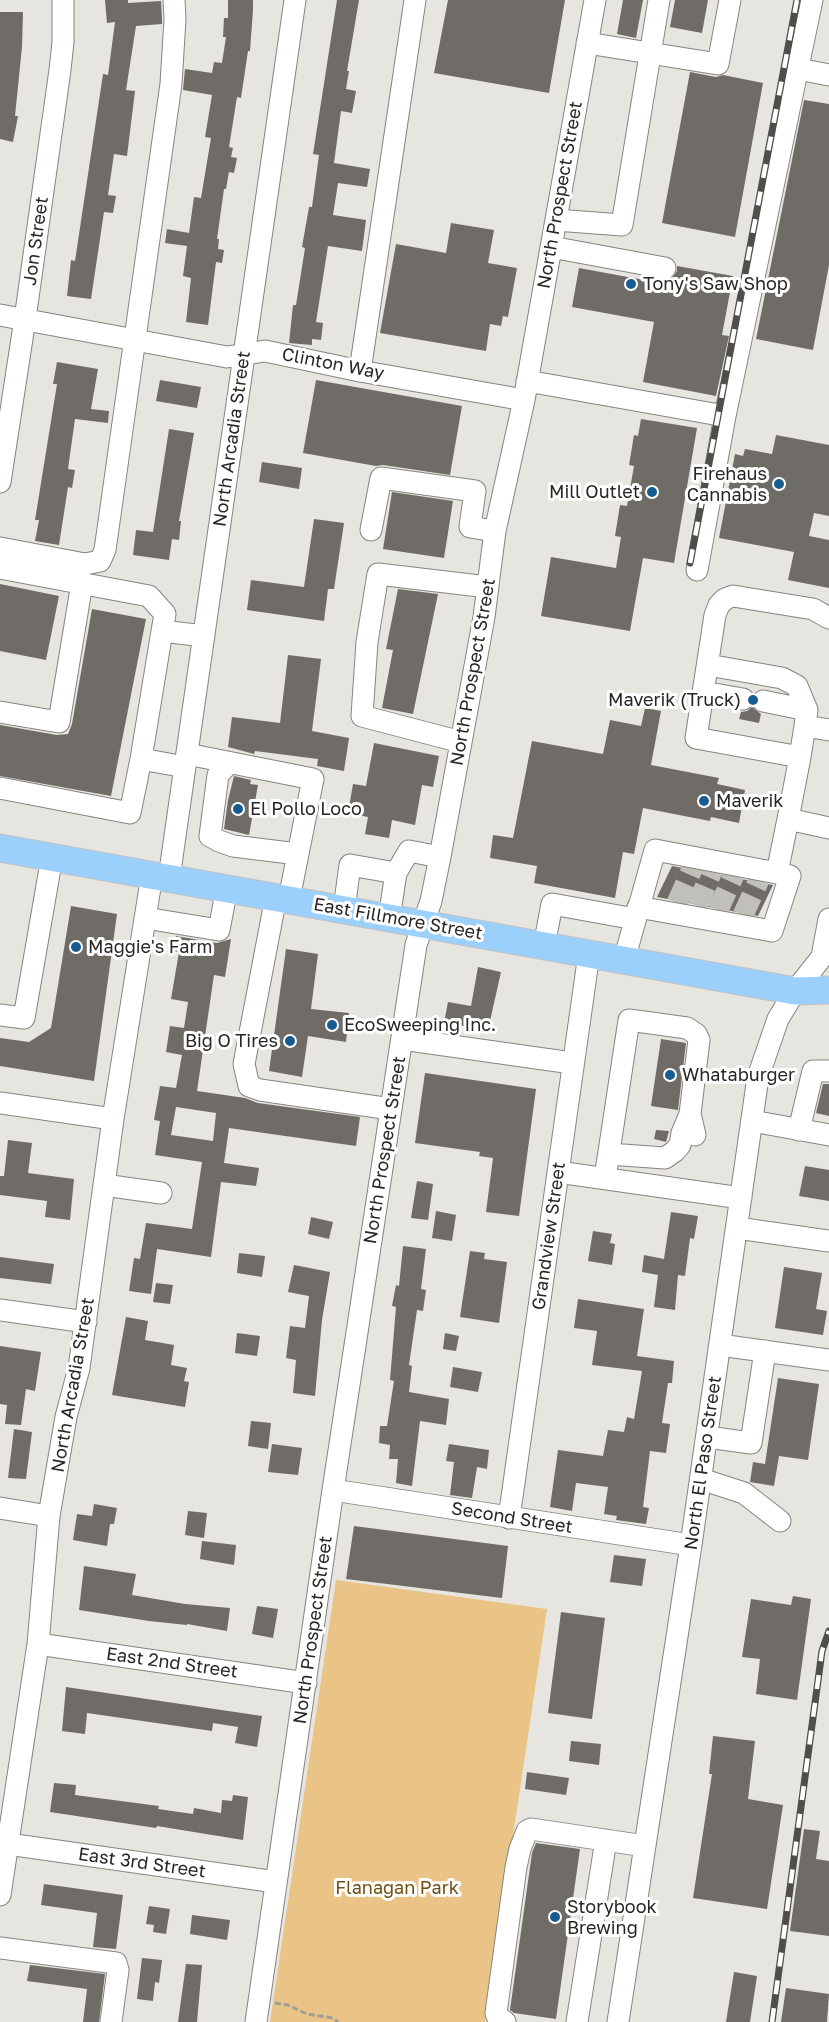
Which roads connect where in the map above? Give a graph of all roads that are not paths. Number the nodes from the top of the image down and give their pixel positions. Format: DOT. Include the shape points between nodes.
graph roads {
  1 [pos="63,0"];
  2 [pos="174,0"];
  3 [pos="295,0"];
  4 [pos="415,0"];
  5 [pos="596,0"];
  6 [pos="659,0"];
  7 [pos="730,0"];
  8 [pos="812,0"];
  9 [pos="587,43"];
  10 [pos="651,54"];
  11 [pos="798,69"];
  12 [pos="829,75"];
  13 [pos="556,220"];
  14 [pos="551,247"];
  15 [pos="665,268"];
  16 [pos="0,315"];
  17 [pos="25,319"];
  18 [pos="136,340"];
  19 [pos="244,353"];
  20 [pos="360,370"];
  21 [pos="525,390"];
  22 [pos="725,416"];
  23 [pos="0,482"];
  24 [pos="371,530"];
  25 [pos="495,531"];
  26 [pos="0,548"];
  27 [pos="0,568"];
  28 [pos="697,570"];
  29 [pos="82,583"];
  30 [pos="488,587"];
  31 [pos="829,618"];
  32 [pos="162,631"];
  33 [pos="204,636"];
  34 [pos="708,665"];
  35 [pos="704,692"];
  36 [pos="0,712"];
  37 [pos="806,718"];
  38 [pos="829,730"];
  39 [pos="461,742"];
  40 [pos="800,757"];
  41 [pos="141,759"];
  42 [pos="186,761"];
  43 [pos="230,763"];
  44 [pos="0,788"];
  45 [pos="788,819"];
  46 [pos="829,828"];
  47 [pos="0,848"];
  48 [pos="298,854"];
  49 [pos="440,856"];
  50 [pos="52,857"];
  51 [pos="396,873"];
  52 [pos="766,875"];
  53 [pos="161,877"];
  54 [pos="227,888"];
  55 [pos="282,898"];
  56 [pos="344,909"];
  57 [pos="636,913"];
  58 [pos="145,918"];
  59 [pos="389,918"];
  60 [pos="829,919"];
  61 [pos="423,924"];
  62 [pos="544,946"];
  63 [pos="589,954"];
  64 [pos="624,960"];
  65 [pos="829,990"];
  66 [pos="795,991"];
  67 [pos="829,1007"];
  68 [pos="0,1015"];
  69 [pos="402,1039"];
  70 [pos="572,1063"];
  71 [pos="829,1071"];
  72 [pos="0,1103"];
  73 [pos="391,1108"];
  74 [pos="690,1114"];
  75 [pos="113,1119"];
  76 [pos="752,1121"];
  77 [pos="799,1130"];
  78 [pos="829,1136"];
  79 [pos="607,1165"];
  80 [pos="558,1172"];
  81 [pos="104,1185"];
  82 [pos="161,1193"];
  83 [pos="741,1198"];
  84 [pos="737,1228"];
  85 [pos="829,1241"];
  86 [pos="0,1310"];
  87 [pos="86,1322"];
  88 [pos="720,1345"];
  89 [pos="765,1351"];
  90 [pos="829,1360"];
  91 [pos="707,1437"];
  92 [pos="701,1479"];
  93 [pos="333,1490"];
  94 [pos="0,1508"];
  95 [pos="49,1516"];
  96 [pos="509,1518"];
  97 [pos="780,1521"];
  98 [pos="691,1545"];
  99 [pos="38,1644"];
  100 [pos="306,1683"];
  101 [pos="606,1840"];
  102 [pos="8,1844"];
  103 [pos="645,1846"];
  104 [pos="276,1882"];
  105 [pos="0,1895"];
  106 [pos="0,1948"];
  107 [pos="111,2022"];
  108 [pos="256,2022"];
  109 [pos="505,2022"];
  110 [pos="578,2022"];
  111 [pos="618,2022"];
  1 -- 17 [label="street, Jon Street" via="63,42"];
  2 -- 18 [label="street" via="171,84"];
  3 -- 19 [label="street, North Arcadia Street"];
  4 -- 20 [label="street"];
  5 -- 9 [label="street, North Prospect Street"];
  6 -- 10 [label="street"];
  7 -- 10 [label="street" via="718,64"];
  8 -- 11 [label="street"];
  9 -- 10 [label="street"];
  9 -- 13 [label="street, North Prospect Street"];
  10 -- 13 [label="street" via="622,225"];
  11 -- 12 [label="street"];
  11 -- 22 [label="street"];
  13 -- 14 [label="street, North Prospect Street"];
  14 -- 15 [label="street"];
  14 -- 21 [label="street, North Prospect Street"];
  16 -- 17 [label="street, Clinton Way"];
  17 -- 18 [label="street, Clinton Way"];
  17 -- 23 [label="street, Jon Street"];
  18 -- 19 [label="street, Clinton Way" via="227,357"];
  18 -- 26 [label="street" via="105,550 100,561 85,564"];
  19 -- 20 [label="street, Clinton Way" via="266,351"];
  19 -- 33 [label="street, North Arcadia Street"];
  20 -- 21 [label="street, Clinton Way"];
  21 -- 22 [label="street, Clinton Way"];
  21 -- 25 [label="street, North Prospect Street"];
  22 -- 28 [label="street"];
  24 -- 25 [label="street" via="381,478 475,491 470,526"];
  25 -- 30 [label="street, North Prospect Street"];
  27 -- 29 [label="street"];
  29 -- 32 [label="street" via="149,596 165,614"];
  29 -- 36 [label="street" via="59,722"];
  30 -- 39 [label="street, North Prospect Street"];
  30 -- 39 [label="street" via="378,574 376,585 362,716"];
  31 -- 34 [label="street" via="813,609 734,596 725,599 715,615"];
  32 -- 33 [label="street"];
  32 -- 41 [label="street"];
  33 -- 42 [label="street, North Arcadia Street"];
  34 -- 35 [label="street"];
  34 -- 37 [label="street" via="782,678 797,686"];
  35 -- 37 [label="street" via="753,700"];
  35 -- 40 [label="street" via="696,738"];
  37 -- 38 [label="street"];
  37 -- 40 [label="street"];
  39 -- 49 [label="street, North Prospect Street"];
  40 -- 45 [label="street"];
  41 -- 42 [label="street"];
  41 -- 44 [label="street" via="130,813"];
  42 -- 43 [label="street"];
  42 -- 53 [label="street, North Arcadia Street"];
  43 -- 48 [label="street" via="314,779"];
  43 -- 48 [label="street" via="218,774 210,836 233,846"];
  45 -- 46 [label="street"];
  45 -- 52 [label="street"];
  47 -- 50 [label="main road, East Fillmore Street"];
  48 -- 55 [label="street"];
  49 -- 51 [label="street" via="409,851"];
  49 -- 61 [label="street, North Prospect Street"];
  50 -- 53 [label="main road, East Fillmore Street"];
  50 -- 68 [label="street" via="24,1018"];
  51 -- 56 [label="street" via="350,865"];
  51 -- 59 [label="street"];
  52 -- 57 [label="street" via="704,865 655,850"];
  52 -- 57 [label="street" via="790,876 772,931 741,920 685,910"];
  53 -- 54 [label="main road, East Fillmore Street"];
  53 -- 58 [label="street, North Arcadia Street"];
  54 -- 55 [label="main road, East Fillmore Street"];
  54 -- 58 [label="street" via="219,930"];
  55 -- 56 [label="main road, East Fillmore Street"];
  55 -- 73 [label="street" via="244,1064 249,1086"];
  56 -- 59 [label="main road, East Fillmore Street"];
  57 -- 62 [label="street" via="552,904"];
  57 -- 64 [label="street"];
  58 -- 75 [label="street, North Arcadia Street"];
  59 -- 61 [label="main road, East Fillmore Street"];
  60 -- 66 [label="street, North El Paso Street" via="822,957"];
  61 -- 62 [label="main road, East Fillmore Street"];
  61 -- 69 [label="street, North Prospect Street" via="416,945"];
  62 -- 63 [label="main road, East Fillmore Street"];
  63 -- 64 [label="main road, East Fillmore Street"];
  63 -- 70 [label="street, Grandview Street"];
  64 -- 66 [label="main road, East Fillmore Street"];
  65 -- 66 [label="main road, East Fillmore Street"];
  66 -- 67 [label="main road, East Fillmore Street"];
  66 -- 76 [label="street, North El Paso Street" via="778,1019 758,1077"];
  69 -- 70 [label="street"];
  69 -- 73 [label="street, North Prospect Street"];
  70 -- 80 [label="street, Grandview Street"];
  71 -- 77 [label="street" via="813,1071"];
  72 -- 75 [label="street"];
  73 -- 93 [label="street, North Prospect Street"];
  74 -- 79 [label="street" via="680,1145 664,1158"];
  74 -- 79 [label="street" via="694,1141 683,1161 659,1170"];
  74 -- 79 [label="street" via="699,1040 696,1034 687,1028 629,1020"];
  75 -- 81 [label="street, North Arcadia Street"];
  76 -- 77 [label="street"];
  76 -- 83 [label="street, North El Paso Street"];
  77 -- 78 [label="street"];
  79 -- 80 [label="street"];
  79 -- 83 [label="street"];
  80 -- 96 [label="street, Grandview Street"];
  81 -- 82 [label="street"];
  81 -- 87 [label="street, North Arcadia Street"];
  83 -- 84 [label="street, North El Paso Street"];
  84 -- 85 [label="street"];
  84 -- 88 [label="street, North El Paso Street"];
  86 -- 87 [label="street"];
  87 -- 95 [label="street, North Arcadia Street"];
  88 -- 89 [label="street"];
  88 -- 91 [label="street, North El Paso Street"];
  89 -- 90 [label="street"];
  89 -- 91 [label="street" via="751,1443"];
  91 -- 92 [label="street, North El Paso Street"];
  92 -- 97 [label="street" via="744,1493"];
  92 -- 98 [label="street, North El Paso Street"];
  93 -- 96 [label="street, Second Street"];
  93 -- 100 [label="street, North Prospect Street"];
  94 -- 95 [label="street"];
  95 -- 99 [label="street, North Arcadia Street"];
  96 -- 98 [label="street, Second Street"];
  98 -- 103 [label="street, North El Paso Street"];
  99 -- 100 [label="street, East 2nd Street"];
  99 -- 102 [label="street, North Arcadia Street"];
  100 -- 104 [label="street, North Prospect Street"];
  101 -- 103 [label="street"];
  101 -- 109 [label="street" via="531,1829 525,1834 516,1867 496,2013"];
  101 -- 110 [label="street"];
  102 -- 104 [label="street, East 3rd Street"];
  102 -- 105 [label="street, North Arcadia Street"];
  103 -- 111 [label="street, North El Paso Street"];
  104 -- 108 [label="street, North Prospect Street"];
  106 -- 107 [label="street" via="116,1963"];
}
